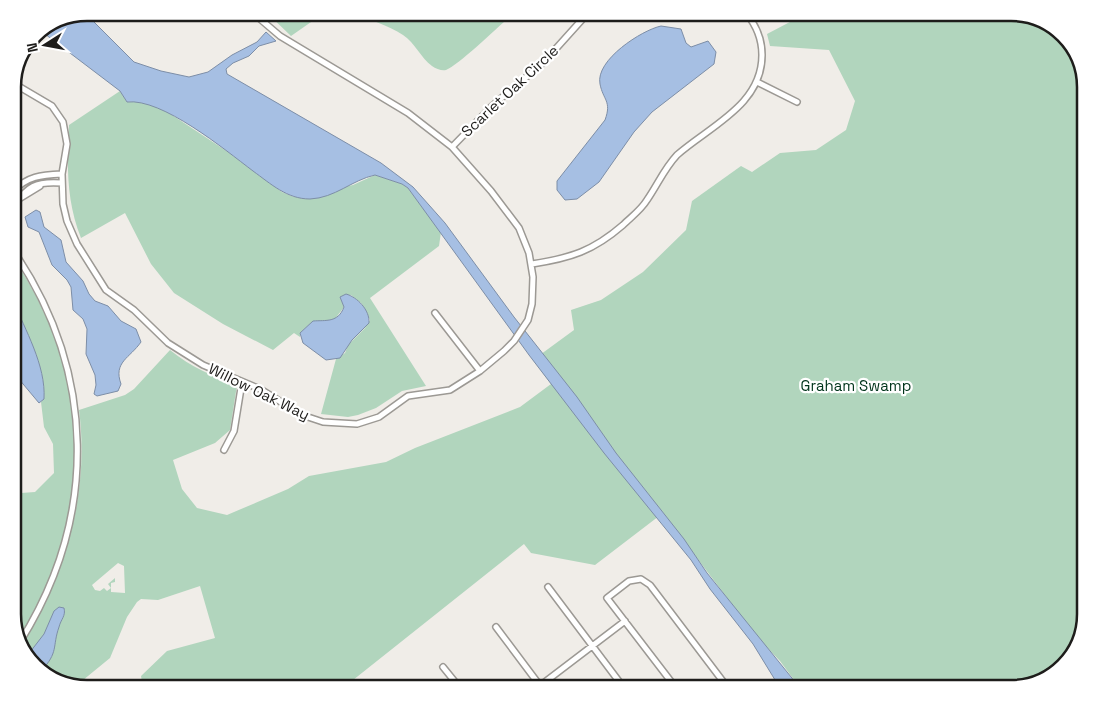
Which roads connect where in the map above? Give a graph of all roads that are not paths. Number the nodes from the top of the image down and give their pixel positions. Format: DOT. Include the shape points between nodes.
graph roads {
  1 [pos="264,21"];
  2 [pos="580,21"];
  3 [pos="750,21"];
  4 [pos="757,82"];
  5 [pos="21,88"];
  6 [pos="797,102"];
  7 [pos="452,147"];
  8 [pos="62,174"];
  9 [pos="21,182"];
  10 [pos="62,183"];
  11 [pos="21,198"];
  12 [pos="21,263"];
  13 [pos="532,264"];
  14 [pos="435,313"];
  15 [pos="480,371"];
  16 [pos="242,382"];
  17 [pos="224,450"];
  18 [pos="548,587"];
  19 [pos="625,621"];
  20 [pos="496,628"];
  21 [pos="25,634"];
  22 [pos="592,646"];
  23 [pos="443,667"];
  24 [pos="454,680"];
  25 [pos="533,680"];
  26 [pos="549,680"];
  27 [pos="618,680"];
  28 [pos="670,680"];
  29 [pos="722,680"];
  1 -- 7 [label="street, Willow Oak Way" via="280,36 408,113"];
  2 -- 7 [label="street, Scarlet Oak Circle" via="543,63 492,106"];
  3 -- 4 [label="street" via="760,40 762,61"];
  4 -- 6 [label="street"];
  4 -- 13 [label="street" via="740,106 688,145 668,165 647,200 613,234 577,255"];
  5 -- 8 [label="street, Willow Oak Way" via="52,106 63,122 67,144"];
  7 -- 13 [label="street, Willow Oak Way" via="512,217 526,242"];
  8 -- 9 [label="street" via="28,178"];
  8 -- 10 [label="street, Willow Oak Way"];
  10 -- 11 [label="street" via="40,186"];
  10 -- 16 [label="street, Willow Oak Way" via="63,204 70,229 106,290 134,310 168,343 203,365"];
  12 -- 21 [label="street" via="42,298 57,334 74,397 78,438 76,489 64,546 46,595"];
  13 -- 15 [label="street, Willow Oak Way" via="532,304 524,327 514,341"];
  14 -- 15 [label="street"];
  15 -- 16 [label="street, Willow Oak Way" via="450,390 408,396 379,417 357,424 312,419 282,400"];
  16 -- 17 [label="street" via="234,431"];
  18 -- 22 [label="street"];
  19 -- 22 [label="street"];
  19 -- 28 [label="street"];
  19 -- 29 [label="street" via="607,598 632,579 641,580 647,583"];
  20 -- 25 [label="street"];
  22 -- 26 [label="street"];
  22 -- 27 [label="street"];
  23 -- 24 [label="street"];
}
